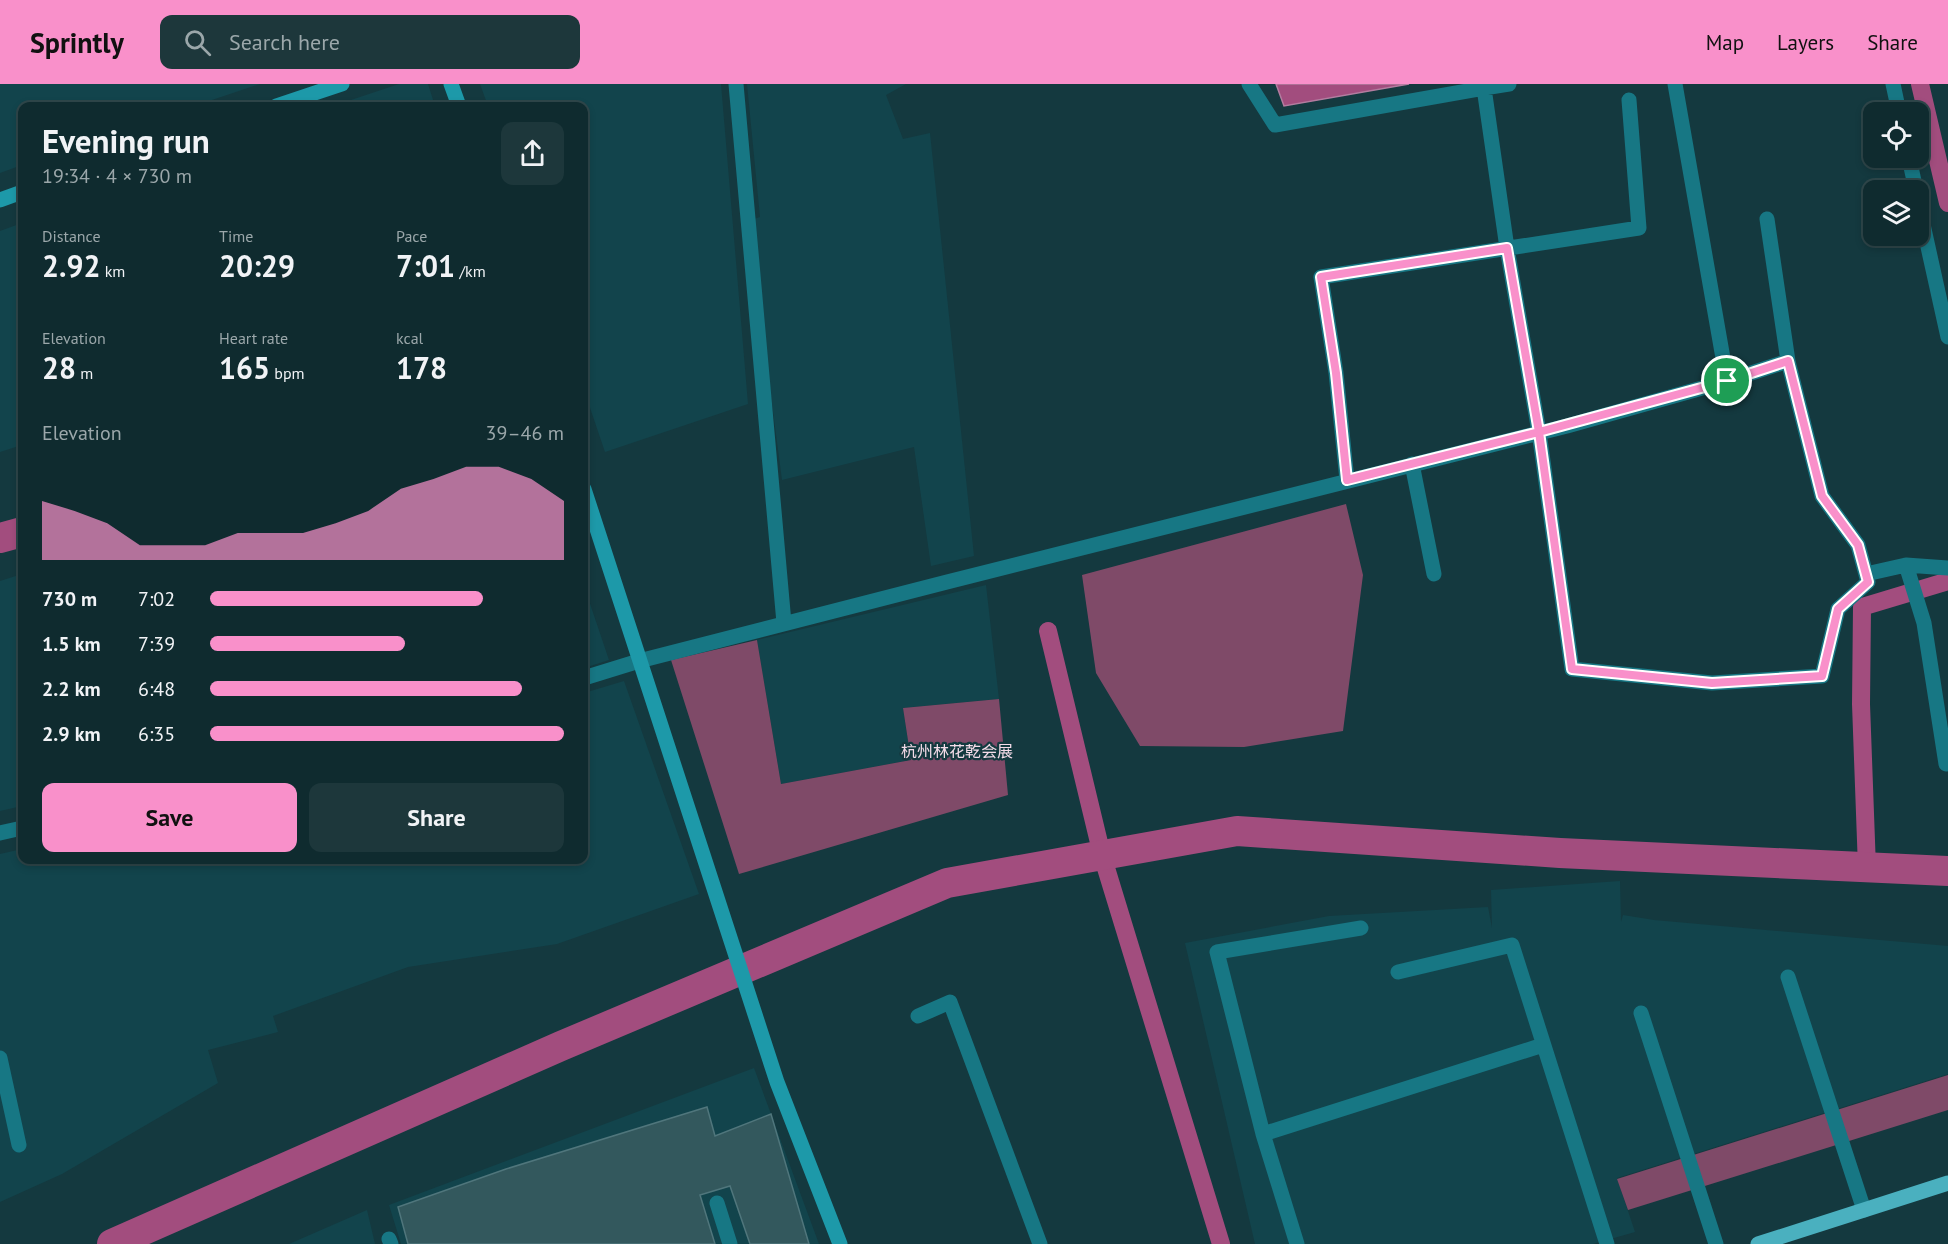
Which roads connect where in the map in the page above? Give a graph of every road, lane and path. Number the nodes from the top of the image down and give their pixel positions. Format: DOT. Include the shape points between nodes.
graph roads {
  1 [pos="342,84"];
  2 [pos="451,84"];
  3 [pos="736,84"];
  4 [pos="1250,84"];
  5 [pos="1509,84"];
  6 [pos="1675,84"];
  7 [pos="1893,84"];
  8 [pos="1484,88"];
  9 [pos="1629,100"];
  10 [pos="288,102"];
  11 [pos="458,102"];
  12 [pos="1897,102"];
  13 [pos="18,193"];
  14 [pos="0,200"];
  15 [pos="1767,219"];
  16 [pos="1928,246"];
  17 [pos="1507,248"];
  18 [pos="1948,337"];
  19 [pos="1788,361"];
  20 [pos="1727,381"];
  21 [pos="1539,432"];
  22 [pos="1412,464"];
  23 [pos="1347,480"];
  24 [pos="588,502"];
  25 [pos="1906,566"];
  26 [pos="1948,568"];
  27 [pos="1434,574"];
  28 [pos="1866,574"];
  29 [pos="784,624"];
  30 [pos="639,661"];
  31 [pos="588,677"];
  32 [pos="1946,764"];
  33 [pos="18,829"];
  34 [pos="0,833"];
  35 [pos="1361,928"];
  36 [pos="1398,972"];
  37 [pos="1788,977"];
  38 [pos="1641,1013"];
  39 [pos="918,1016"];
  40 [pos="1543,1045"];
  41 [pos="0,1058"];
  42 [pos="1263,1134"];
  43 [pos="19,1145"];
  44 [pos="1948,1183"];
  45 [pos="717,1203"];
  46 [pos="1864,1210"];
  47 [pos="729,1244"];
  48 [pos="840,1244"];
  49 [pos="1040,1244"];
  50 [pos="1297,1244"];
  51 [pos="1608,1244"];
  52 [pos="1716,1244"];
  53 [pos="1758,1244"];
  1 -- 10 [label="street"];
  2 -- 11 [label="street"];
  3 -- 29 [label="street"];
  4 -- 8 [label="street" via="1275,125"];
  5 -- 8 [label="street"];
  6 -- 20 [label="street"];
  7 -- 12 [label="street"];
  8 -- 17 [label="street"];
  9 -- 17 [label="street" via="1639,228"];
  13 -- 14 [label="street"];
  15 -- 19 [label="street"];
  16 -- 18 [label="street"];
  17 -- 21 [label="street"];
  17 -- 23 [label="street" via="1321,277"];
  19 -- 20 [label="street"];
  19 -- 28 [label="street" via="1822,496 1858,545"];
  20 -- 21 [label="street"];
  21 -- 22 [label="street"];
  21 -- 28 [label="street" via="1572,669 1712,683 1822,676 1838,609 1868,582"];
  22 -- 23 [label="street"];
  22 -- 27 [label="street"];
  23 -- 29 [label="street"];
  24 -- 30 [label="street"];
  25 -- 26 [label="street"];
  25 -- 28 [label="street"];
  25 -- 32 [label="street" via="1924,622"];
  29 -- 30 [label="street"];
  30 -- 31 [label="street"];
  30 -- 48 [label="street" via="777,1082"];
  33 -- 34 [label="street"];
  35 -- 42 [label="street" via="1217,952"];
  36 -- 40 [label="street" via="1512,945"];
  37 -- 46 [label="street"];
  38 -- 52 [label="street"];
  39 -- 49 [label="street" via="950,1002"];
  40 -- 42 [label="street"];
  40 -- 51 [label="street"];
  41 -- 43 [label="street"];
  42 -- 50 [label="street"];
  44 -- 46 [label="main road"];
  45 -- 47 [label="street"];
  46 -- 53 [label="main road"];
}
